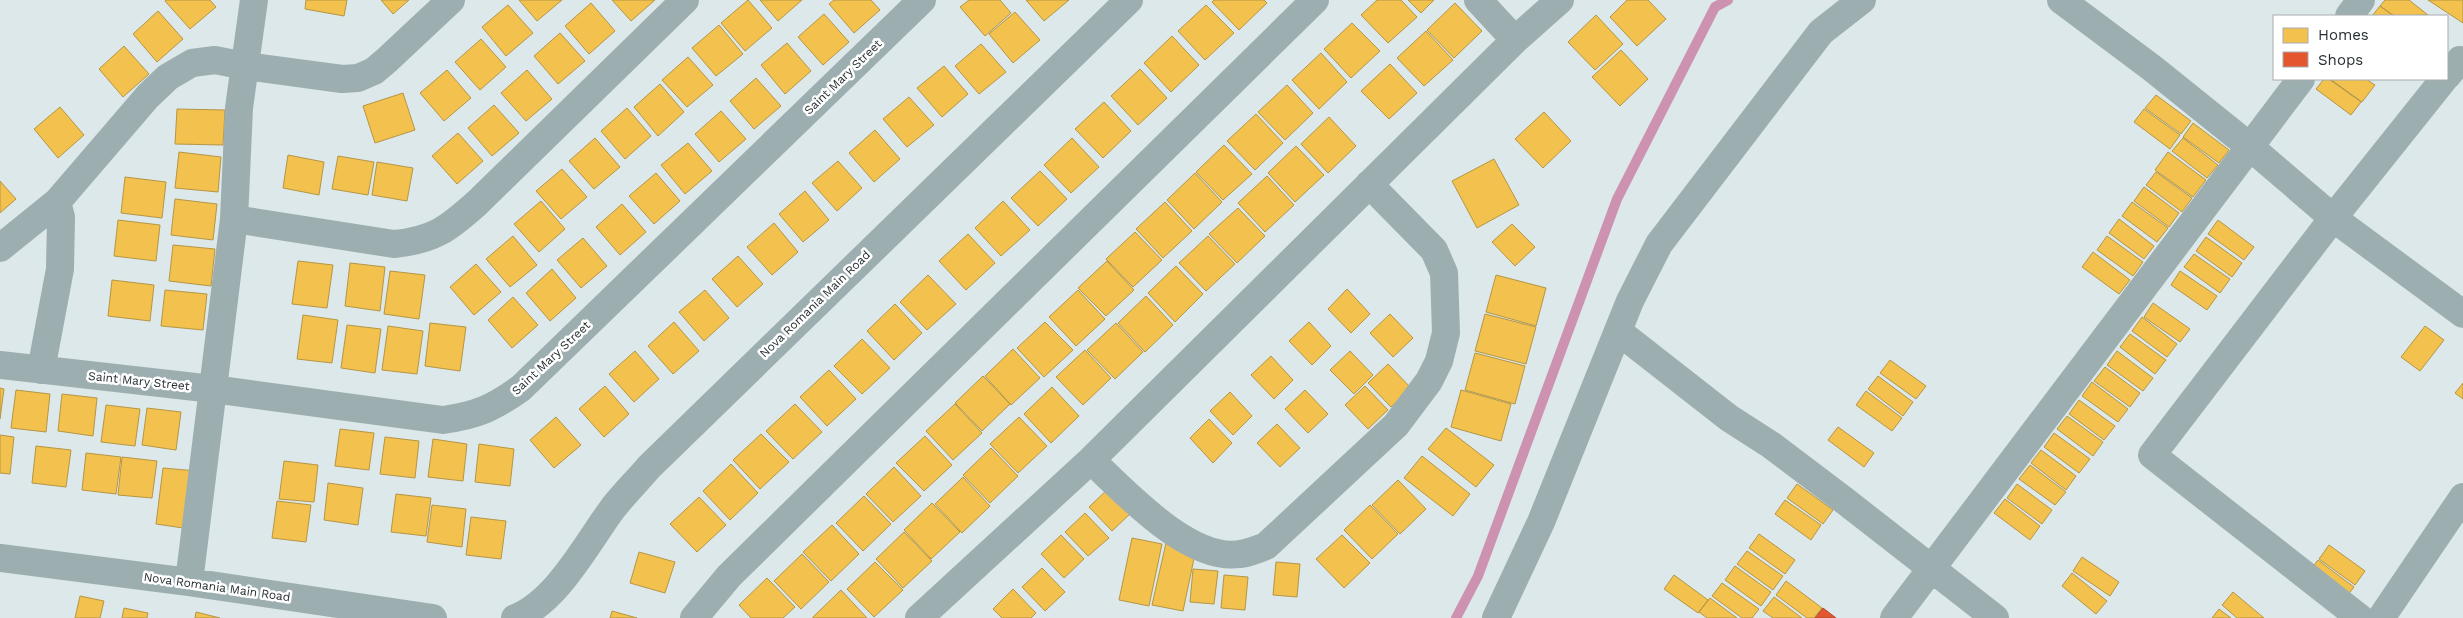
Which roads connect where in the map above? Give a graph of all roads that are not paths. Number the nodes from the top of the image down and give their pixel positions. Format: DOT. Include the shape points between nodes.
graph roads {
  1 [pos="254,0"];
  2 [pos="451,0"];
  3 [pos="685,0"];
  4 [pos="922,0"];
  5 [pos="1129,0"];
  6 [pos="1315,0"];
  7 [pos="1478,0"];
  8 [pos="1560,0"];
  9 [pos="1862,0"];
  10 [pos="2061,0"];
  11 [pos="2361,0"];
  12 [pos="2350,15"];
  13 [pos="1515,40"];
  14 [pos="245,66"];
  15 [pos="2300,80"];
  16 [pos="2443,80"];
  17 [pos="2249,146"];
  18 [pos="1369,184"];
  19 [pos="57,202"];
  20 [pos="2332,218"];
  21 [pos="234,219"];
  22 [pos="0,248"];
  23 [pos="2463,314"];
  24 [pos="1619,332"];
  25 [pos="0,365"];
  26 [pos="41,370"];
  27 [pos="213,389"];
  28 [pos="1091,460"];
  29 [pos="2463,497"];
  30 [pos="0,558"];
  31 [pos="1930,568"];
  32 [pos="189,582"];
  33 [pos="433,618"];
  34 [pos="514,618"];
  35 [pos="694,618"];
  36 [pos="919,618"];
  37 [pos="1496,618"];
  38 [pos="1894,618"];
  39 [pos="1995,618"];
  40 [pos="2360,618"];
  41 [pos="2381,618"];
  1 -- 14 [label="street"];
  2 -- 14 [label="street" via="381,66 358,78 342,79"];
  3 -- 21 [label="street" via="448,228 419,242 394,244"];
  4 -- 27 [label="street, Saint Mary Street" via="521,388 496,406 468,417 443,420"];
  5 -- 34 [label="street, Nova Romania Main Road" via="649,467 615,506 557,585 538,606"];
  6 -- 35 [label="street" via="729,576"];
  7 -- 13 [label="street"];
  8 -- 13 [label="street"];
  9 -- 24 [label="street" via="1821,32 1659,244 1630,301"];
  10 -- 17 [label="street"];
  11 -- 12 [label="street"];
  13 -- 18 [label="street"];
  14 -- 19 [label="street" via="215,60 192,63 168,77"];
  14 -- 21 [label="street" via="239,108"];
  15 -- 17 [label="street"];
  16 -- 20 [label="street"];
  17 -- 20 [label="street"];
  17 -- 31 [label="street"];
  18 -- 28 [label="street"];
  18 -- 28 [label="street" via="1434,250 1444,273 1446,334 1440,361 1396,425 1266,546 1240,555 1216,553 1163,527"];
  19 -- 22 [label="street"];
  19 -- 26 [label="street" via="62,217 60,269"];
  20 -- 23 [label="street"];
  20 -- 40 [label="street" via="2152,455"];
  21 -- 27 [label="street"];
  24 -- 31 [label="street"];
  24 -- 37 [label="street" via="1541,522"];
  25 -- 26 [label="street, Saint Mary Street"];
  26 -- 27 [label="street, Saint Mary Street"];
  27 -- 32 [label="street"];
  28 -- 36 [label="street"];
  29 -- 41 [label="street"];
  30 -- 32 [label="street, Nova Romania Main Road"];
  31 -- 38 [label="street"];
  31 -- 39 [label="street"];
  32 -- 33 [label="street, Nova Romania Main Road"];
}
